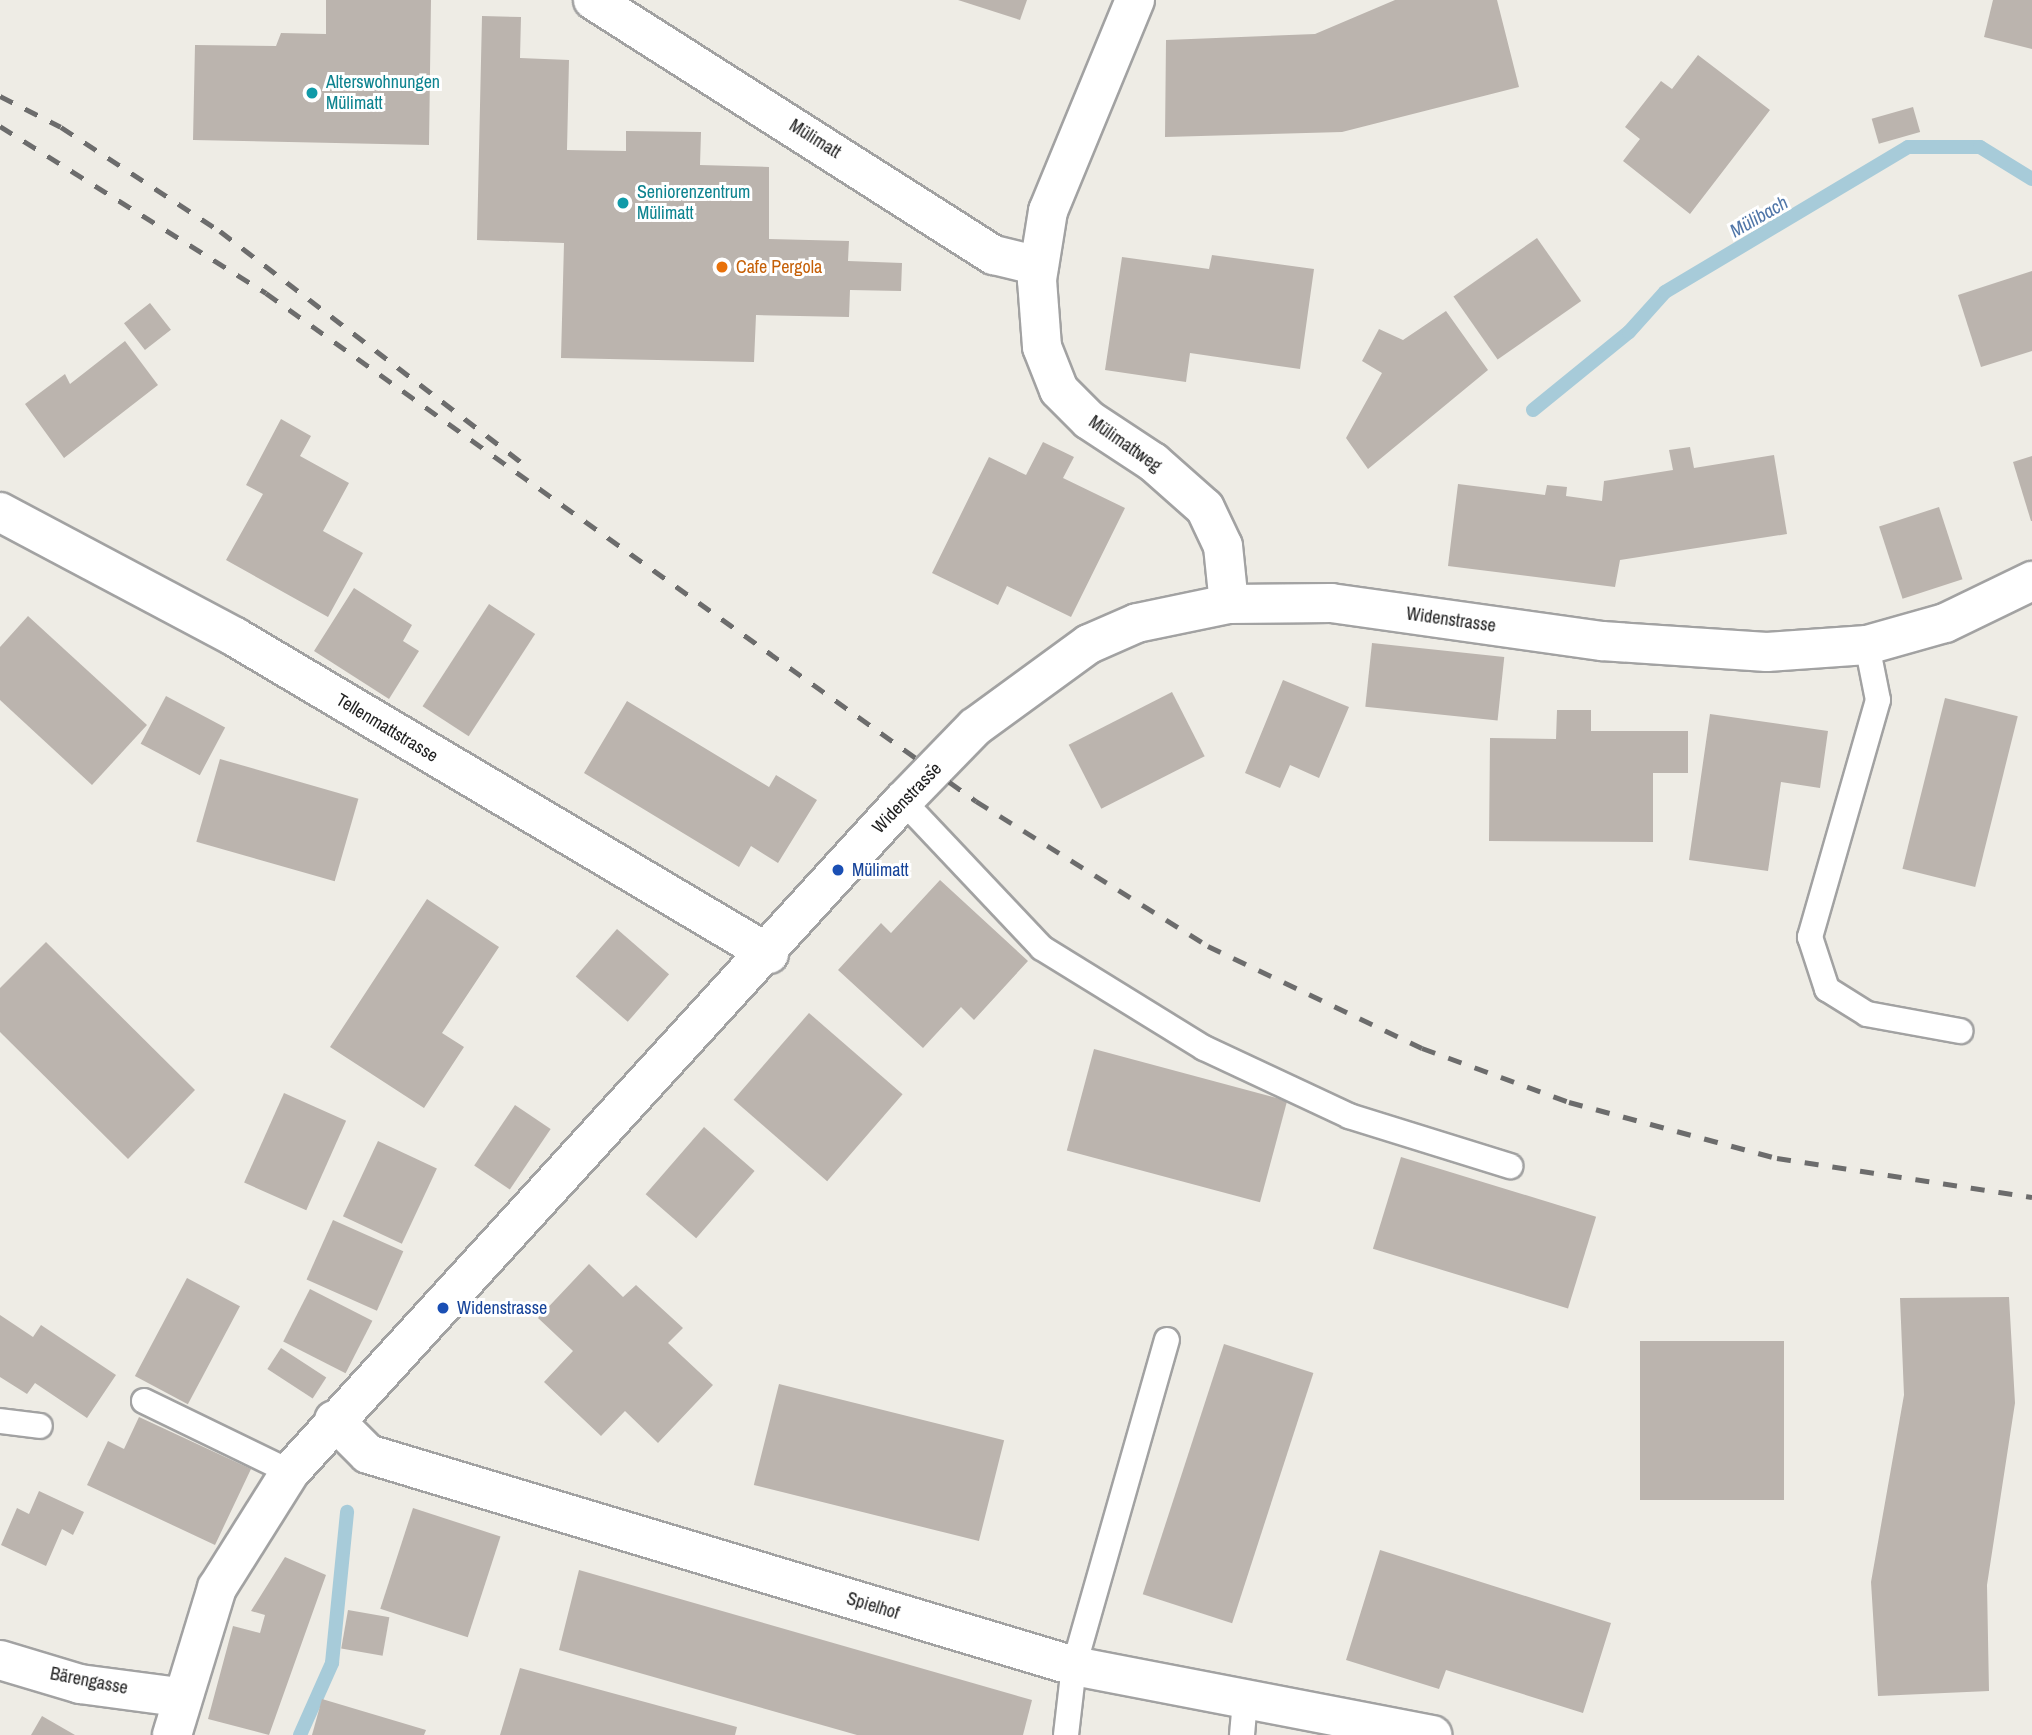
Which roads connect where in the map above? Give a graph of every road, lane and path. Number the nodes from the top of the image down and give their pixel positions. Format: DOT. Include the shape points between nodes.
graph roads {
  1 [pos="593,0"];
  2 [pos="1135,0"];
  3 [pos="1039,266"];
  4 [pos="0,512"];
  5 [pos="2032,581"];
  6 [pos="1229,604"];
  7 [pos="1867,645"];
  8 [pos="903,801"];
  9 [pos="769,954"];
  10 [pos="1960,1031"];
  11 [pos="1510,1167"];
  12 [pos="1167,1340"];
  13 [pos="144,1401"];
  14 [pos="334,1420"];
  15 [pos="0,1421"];
  16 [pos="40,1426"];
  17 [pos="290,1472"];
  18 [pos="0,1660"];
  19 [pos="1074,1666"];
  20 [pos="179,1697"];
  21 [pos="1244,1717"];
  22 [pos="172,1735"];
  23 [pos="1066,1735"];
  24 [pos="1432,1735"];
  1 -- 3 [label="street, Mülimatt" via="994,255"];
  2 -- 3 [label="street, Mülimattweg" via="1049,206"];
  3 -- 6 [label="street, Mülimattweg" via="1042,347 1059,390 1088,420 1153,462 1205,508 1223,546"];
  4 -- 9 [label="street, Tellenmattstrasse" via="235,637"];
  5 -- 7 [label="street, Widenstrasse" via="1945,623"];
  6 -- 7 [label="street, Widenstrasse" via="1331,603 1602,641 1754,651"];
  6 -- 8 [label="street, Widenstrasse" via="1137,623 1088,644 975,727"];
  7 -- 10 [label="lane" via="1878,700 1810,937 1827,989 1867,1014"];
  8 -- 9 [label="street, Widenstrasse"];
  8 -- 11 [label="lane" via="1042,948 1204,1048 1349,1116"];
  9 -- 14 [label="street, Widenstrasse"];
  12 -- 19 [label="lane"];
  13 -- 17 [label="lane"];
  14 -- 17 [label="street, Widenstrasse"];
  14 -- 19 [label="street, Spielhof" via="368,1454"];
  15 -- 16 [label="lane"];
  17 -- 20 [label="street, Widenstrasse" via="217,1588"];
  18 -- 20 [label="street, Bärengasse" via="80,1684"];
  19 -- 21 [label="street, Spielhof"];
  19 -- 23 [label="lane"];
  20 -- 22 [label="street, Widenstrasse"];
  21 -- 24 [label="street, Spielhof"];
}
